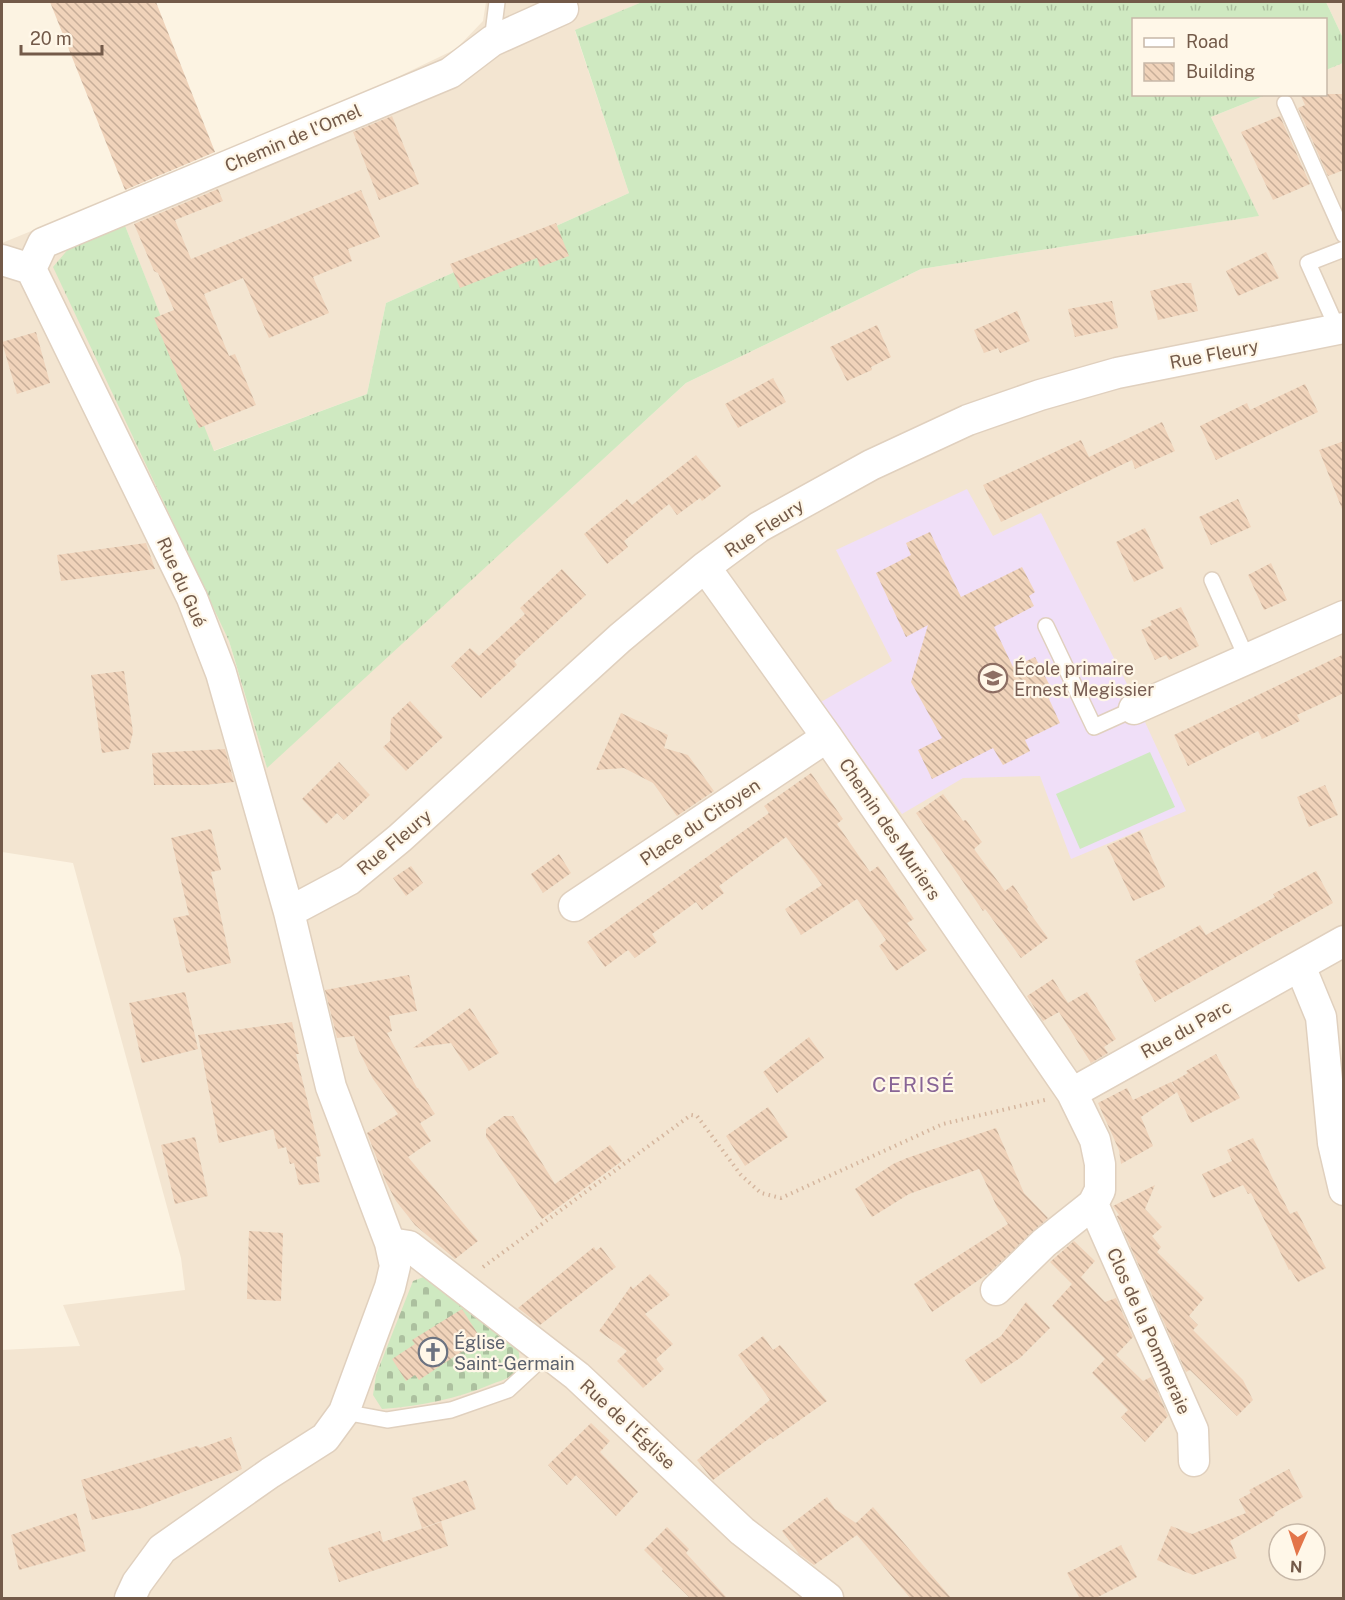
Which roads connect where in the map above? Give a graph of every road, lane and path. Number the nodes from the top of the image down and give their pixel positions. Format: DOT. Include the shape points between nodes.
graph roads {
  1 [pos="498,2"];
  2 [pos="563,9"];
  3 [pos="492,41"];
  4 [pos="1285,103"];
  5 [pos="1344,234"];
  6 [pos="1344,249"];
  7 [pos="2,260"];
  8 [pos="31,269"];
  9 [pos="1342,334"];
  10 [pos="705,567"];
  11 [pos="1212,580"];
  12 [pos="1344,616"];
  13 [pos="1046,626"];
  14 [pos="1247,659"];
  15 [pos="1134,709"];
  16 [pos="827,737"];
  17 [pos="574,906"];
  18 [pos="289,912"];
  19 [pos="1344,941"];
  20 [pos="1300,966"];
  21 [pos="1072,1093"];
  22 [pos="1344,1190"];
  23 [pos="1093,1204"];
  24 [pos="390,1243"];
  25 [pos="461,1287"];
  26 [pos="996,1290"];
  27 [pos="548,1353"];
  28 [pos="345,1412"];
  29 [pos="1194,1461"];
  30 [pos="130,1599"];
  31 [pos="828,1599"];
  1 -- 3 [label="lane"];
  2 -- 3 [label="street, Chemin de l'Omel"];
  3 -- 8 [label="street, Chemin de l'Omel" via="450,73 43,243"];
  4 -- 5 [label="lane"];
  6 -- 9 [label="lane" via="1308,263"];
  7 -- 8 [label="street"];
  8 -- 18 [label="street, Rue du Gué" via="192,598 220,673"];
  9 -- 10 [label="street, Rue Fleury" via="1117,373 968,420 871,465 759,527"];
  10 -- 16 [label="street, Chemin des Muriers"];
  10 -- 18 [label="street, Rue Fleury" via="620,638 400,838 349,880"];
  11 -- 14 [label="lane"];
  12 -- 14 [label="street"];
  13 -- 15 [label="lane" via="1094,727"];
  14 -- 15 [label="street"];
  16 -- 17 [label="street, Place du Citoyen"];
  16 -- 21 [label="street, Chemin des Muriers"];
  18 -- 24 [label="street, Rue du Gué" via="331,1087"];
  19 -- 20 [label="street, Rue du Parc"];
  20 -- 21 [label="street, Rue du Parc"];
  20 -- 22 [label="street" via="1321,1017 1332,1143"];
  21 -- 23 [label="street" via="1095,1140 1100,1164 1100,1190"];
  21 -- 25 [label="path" via="943,1124 781,1198 760,1193 741,1175 697,1116 692,1115 494,1258"];
  23 -- 26 [label="street"];
  23 -- 29 [label="street, Clos de la Pommeraie" via="1193,1430"];
  24 -- 25 [label="street, Rue de l'Église" via="409,1246"];
  24 -- 28 [label="street, Rue du Gué" via="395,1266 390,1287"];
  25 -- 27 [label="street, Rue de l'Église"];
  27 -- 28 [label="lane" via="508,1390 451,1410 387,1420"];
  27 -- 31 [label="street, Rue de l'Église" via="742,1531"];
  28 -- 30 [label="street, Rue du Gué" via="325,1438 162,1550 137,1582"];
}
